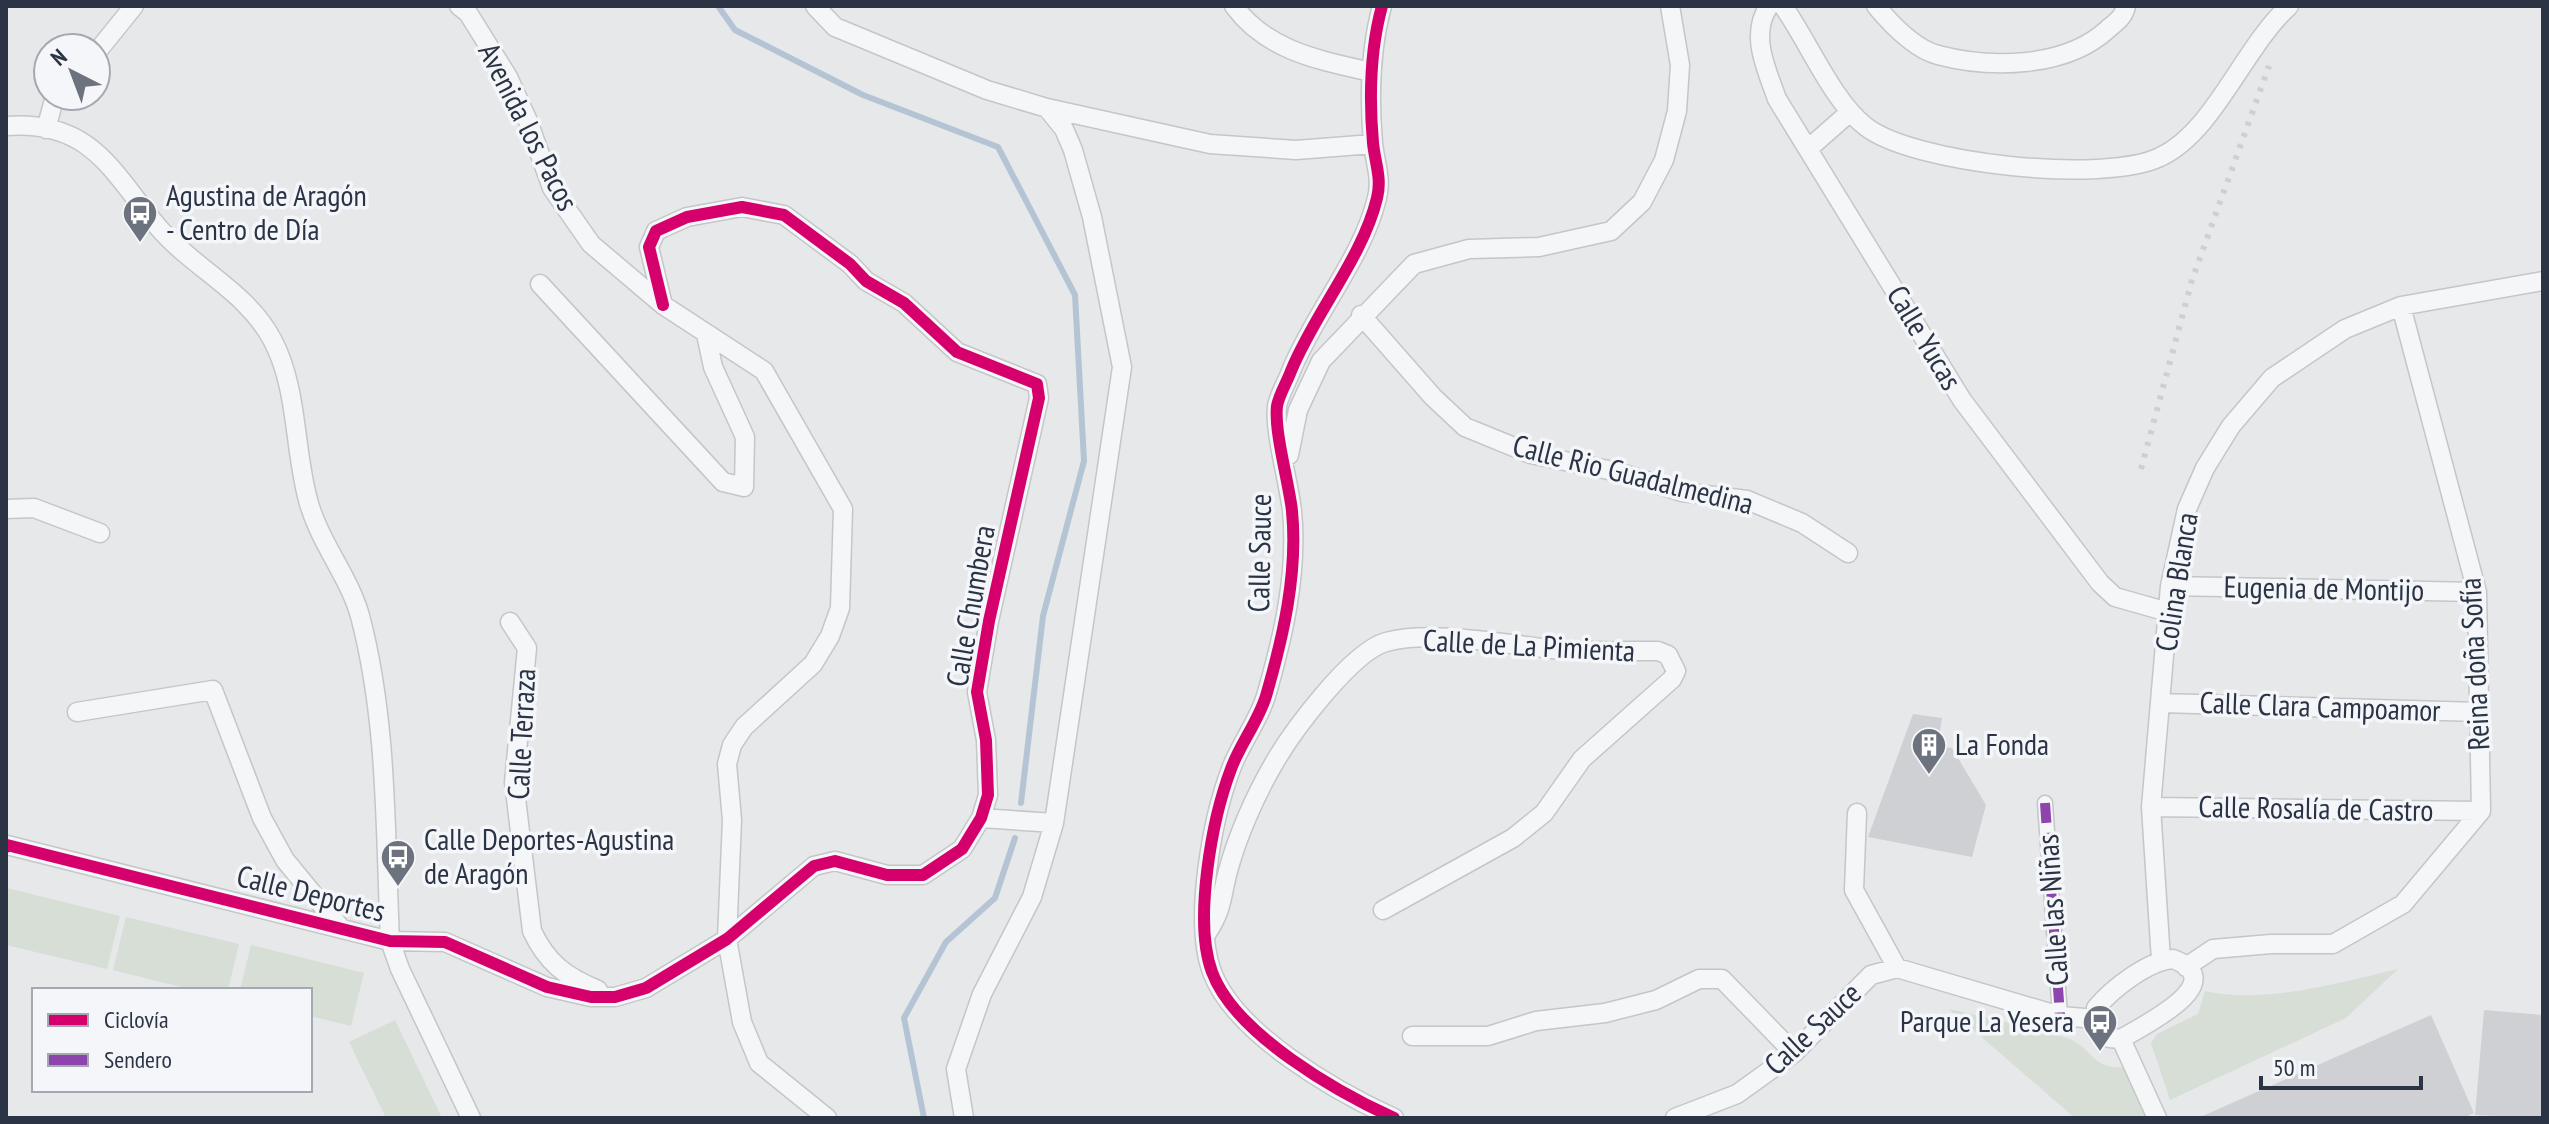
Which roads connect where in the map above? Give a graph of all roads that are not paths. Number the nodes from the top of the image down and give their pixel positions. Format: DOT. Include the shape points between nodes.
graph roads {
  1 [pos="134,6"];
  2 [pos="815,6"];
  3 [pos="1234,6"];
  4 [pos="1382,6"];
  5 [pos="1670,6"];
  6 [pos="1769,6"];
  7 [pos="1783,6"];
  8 [pos="1876,6"];
  9 [pos="2126,6"];
  10 [pos="2287,7"];
  11 [pos="464,8"];
  12 [pos="112,33"];
  13 [pos="1371,72"];
  14 [pos="1047,108"];
  15 [pos="51,112"];
  16 [pos="1850,112"];
  17 [pos="6,126"];
  18 [pos="46,129"];
  19 [pos="1373,144"];
  20 [pos="1808,149"];
  21 [pos="2543,281"];
  22 [pos="540,284"];
  23 [pos="663,305"];
  24 [pos="2401,306"];
  25 [pos="1361,315"];
  26 [pos="706,334"];
  27 [pos="1286,469"];
  28 [pos="6,509"];
  29 [pos="100,533"];
  30 [pos="1848,553"];
  31 [pos="2170,586"];
  32 [pos="2477,592"];
  33 [pos="2168,612"];
  34 [pos="510,622"];
  35 [pos="2160,703"];
  36 [pos="77,712"];
  37 [pos="2479,712"];
  38 [pos="2045,803"];
  39 [pos="2151,807"];
  40 [pos="2481,811"];
  41 [pos="1857,813"];
  42 [pos="981,818"];
  43 [pos="1054,823"];
  44 [pos="6,843"];
  45 [pos="1383,910"];
  46 [pos="340,927"];
  47 [pos="1207,933"];
  48 [pos="727,939"];
  49 [pos="390,941"];
  50 [pos="2161,960"];
  51 [pos="2186,967"];
  52 [pos="1897,968"];
  53 [pos="615,997"];
  54 [pos="2060,1016"];
  55 [pos="2096,1019"];
  56 [pos="1412,1036"];
  57 [pos="2121,1039"];
  58 [pos="1794,1053"];
  59 [pos="471,1118"];
  60 [pos="827,1118"];
  61 [pos="964,1118"];
  62 [pos="1394,1118"];
  63 [pos="1675,1118"];
  64 [pos="2157,1118"];
  1 -- 12 [label="street"];
  2 -- 14 [label="street" via="835,27 987,90"];
  3 -- 13 [label="street" via="1252,28 1277,45"];
  4 -- 13 [label="street, Calle Sauce"];
  5 -- 25 [label="street" via="1680,65 1677,111 1664,160 1642,202 1611,231 1539,247 1469,249 1414,264"];
  6 -- 20 [label="street, Calle Yucas" via="1763,15 1760,50 1777,99"];
  7 -- 16 [label="street"];
  8 -- 9 [label="street" via="1892,25 1935,55 2041,61 2092,43"];
  10 -- 16 [label="street" via="2184,140 2160,157 2129,166 2027,169 1967,160 1886,138"];
  11 -- 23 [label="street, Avenida los Pacos" via="508,77 552,188 591,244"];
  13 -- 19 [label="street, Calle Sauce"];
  14 -- 19 [label="street" via="1210,144 1296,150"];
  14 -- 43 [label="street" via="1073,150 1099,245 1122,367"];
  15 -- 18 [label="street"];
  16 -- 20 [label="street"];
  17 -- 18 [label="street"];
  18 -- 49 [label="street" via="100,154 174,246 251,307 287,374 309,501 323,542 359,611 374,672"];
  19 -- 27 [label="street, Calle Sauce" via="1380,178 1376,202 1343,274 1305,334 1277,407"];
  20 -- 33 [label="street, Calle Yucas" via="1962,400 2100,583 2115,597"];
  21 -- 24 [label="street, Colina Blanca"];
  22 -- 26 [label="street" via="723,482 744,487 745,437 713,367"];
  23 -- 26 [label="street, Avenida los Pacos"];
  23 -- 42 [label="street, Calle Chumbera" via="649,247 656,231 687,217 742,207 784,215 866,281 904,303 957,352 1031,380 1040,392 977,692 988,795"];
  24 -- 31 [label="street, Colina Blanca" via="2345,329 2272,378 2231,426 2187,509"];
  24 -- 32 [label="street, Reina doña Sofía"];
  25 -- 27 [label="street" via="1321,361 1298,410"];
  25 -- 30 [label="street, Calle Rio Guadalmedina" via="1465,427 1531,454 1682,492 1747,500 1802,523"];
  26 -- 48 [label="street, Avenida los Pacos" via="764,371 843,509 840,608 830,636 813,664 744,727 727,764 732,820"];
  27 -- 47 [label="street, Calle Sauce" via="1292,514 1288,613 1264,701 1231,769 1212,833"];
  28 -- 29 [label="street" via="34,508"];
  31 -- 32 [label="street, Eugenia de Montijo"];
  31 -- 33 [label="street, Colina Blanca"];
  32 -- 37 [label="street, Reina doña Sofía"];
  33 -- 35 [label="street, Colina Blanca"];
  34 -- 53 [label="street, Calle Terraza" via="527,648 514,782 532,931 555,968"];
  35 -- 37 [label="street, Calle Clara Campoamor"];
  35 -- 39 [label="street, Colina Blanca"];
  36 -- 46 [label="street" via="213,690 262,818 285,860"];
  37 -- 40 [label="street, Reina doña Sofía"];
  38 -- 54 [label="street, Calle las Niñas"];
  39 -- 40 [label="street, Calle Rosalía de Castro"];
  39 -- 50 [label="street, Colina Blanca"];
  40 -- 51 [label="street" via="2403,904 2333,944 2213,949"];
  41 -- 52 [label="street" via="1854,890"];
  42 -- 43 [label="street"];
  42 -- 48 [label="street, Calle Chumbera" via="962,849 923,875 887,875 835,861 814,866"];
  43 -- 61 [label="street" via="1032,897 982,994 956,1069"];
  44 -- 46 [label="street, Calle Deportes"];
  45 -- 47 [label="street, Calle de La Pimienta" via="1513,838 1544,813 1582,759 1672,679 1676,671 1668,655 1430,639 1386,642 1365,653 1337,678 1273,765 1227,873 1218,917"];
  46 -- 49 [label="street, Calle Deportes"];
  47 -- 62 [label="street, Calle Sauce" via="1212,971 1226,998 1252,1025 1305,1069"];
  48 -- 53 [label="street, Calle Deportes" via="646,988"];
  48 -- 60 [label="street, Avenida los Pacos" via="742,1022 759,1063"];
  49 -- 53 [label="street, Calle Deportes" via="445,942 547,987"];
  49 -- 59 [label="street"];
  50 -- 51 [label="street" via="2173,959"];
  50 -- 55 [label="street" via="2105,997 2096,1008"];
  51 -- 57 [label="street" via="2193,979 2183,1001"];
  52 -- 54 [label="street, Calle Sauce"];
  52 -- 58 [label="street, Calle Sauce" via="1871,975"];
  54 -- 55 [label="street, Calle Sauce"];
  55 -- 57 [label="street" via="2109,1038"];
  56 -- 58 [label="street" via="1488,1036 1536,1021 1605,1013 1656,1000 1699,979 1722,979"];
  57 -- 64 [label="street"];
  58 -- 63 [label="street, Calle Sauce" via="1737,1094"];
}
